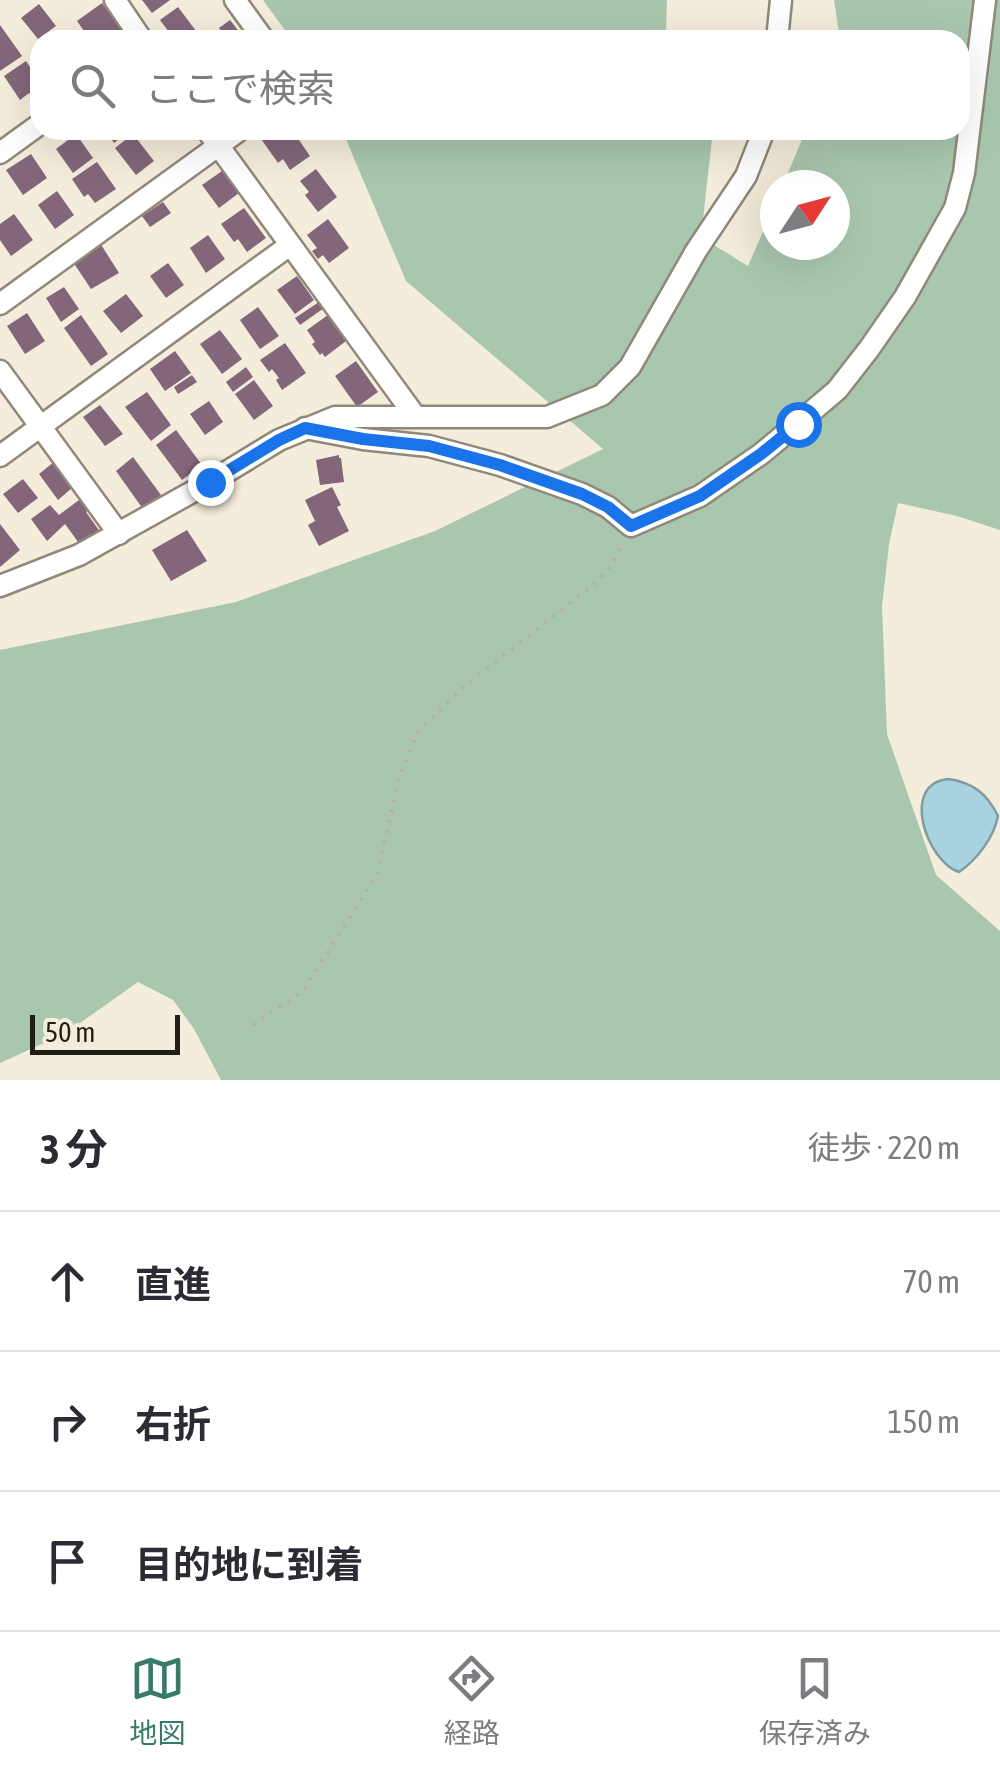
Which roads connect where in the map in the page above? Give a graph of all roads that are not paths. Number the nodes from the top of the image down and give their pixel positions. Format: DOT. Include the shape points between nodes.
graph roads {
  1 [pos="115,0"];
  2 [pos="235,0"];
  3 [pos="781,0"];
  4 [pos="986,0"];
  5 [pos="135,30"];
  6 [pos="257,30"];
  7 [pos="778,30"];
  8 [pos="970,126"];
  9 [pos="30,131"];
  10 [pos="209,140"];
  11 [pos="213,140"];
  12 [pos="760,140"];
  13 [pos="968,140"];
  14 [pos="0,153"];
  15 [pos="290,245"];
  16 [pos="0,304"];
  17 [pos="0,371"];
  18 [pos="415,416"];
  19 [pos="40,428"];
  20 [pos="305,428"];
  21 [pos="0,456"];
  22 [pos="119,534"];
  23 [pos="0,586"];
  1 -- 5 [label="street"];
  2 -- 6 [label="street"];
  3 -- 7 [label="street"];
  4 -- 8 [label="street"];
  9 -- 14 [label="street"];
  10 -- 16 [label="street"];
  11 -- 15 [label="street"];
  12 -- 18 [label="street" via="746,176 630,366 602,395 547,417"];
  13 -- 20 [label="street" via="955,208 905,297 837,390 700,496 631,526 582,494 500,465 429,446"];
  15 -- 18 [label="street"];
  15 -- 19 [label="street"];
  17 -- 19 [label="street"];
  18 -- 20 [label="street" via="335,417"];
  19 -- 21 [label="street"];
  19 -- 22 [label="street"];
  20 -- 22 [label="street"];
  22 -- 23 [label="street"];
}
